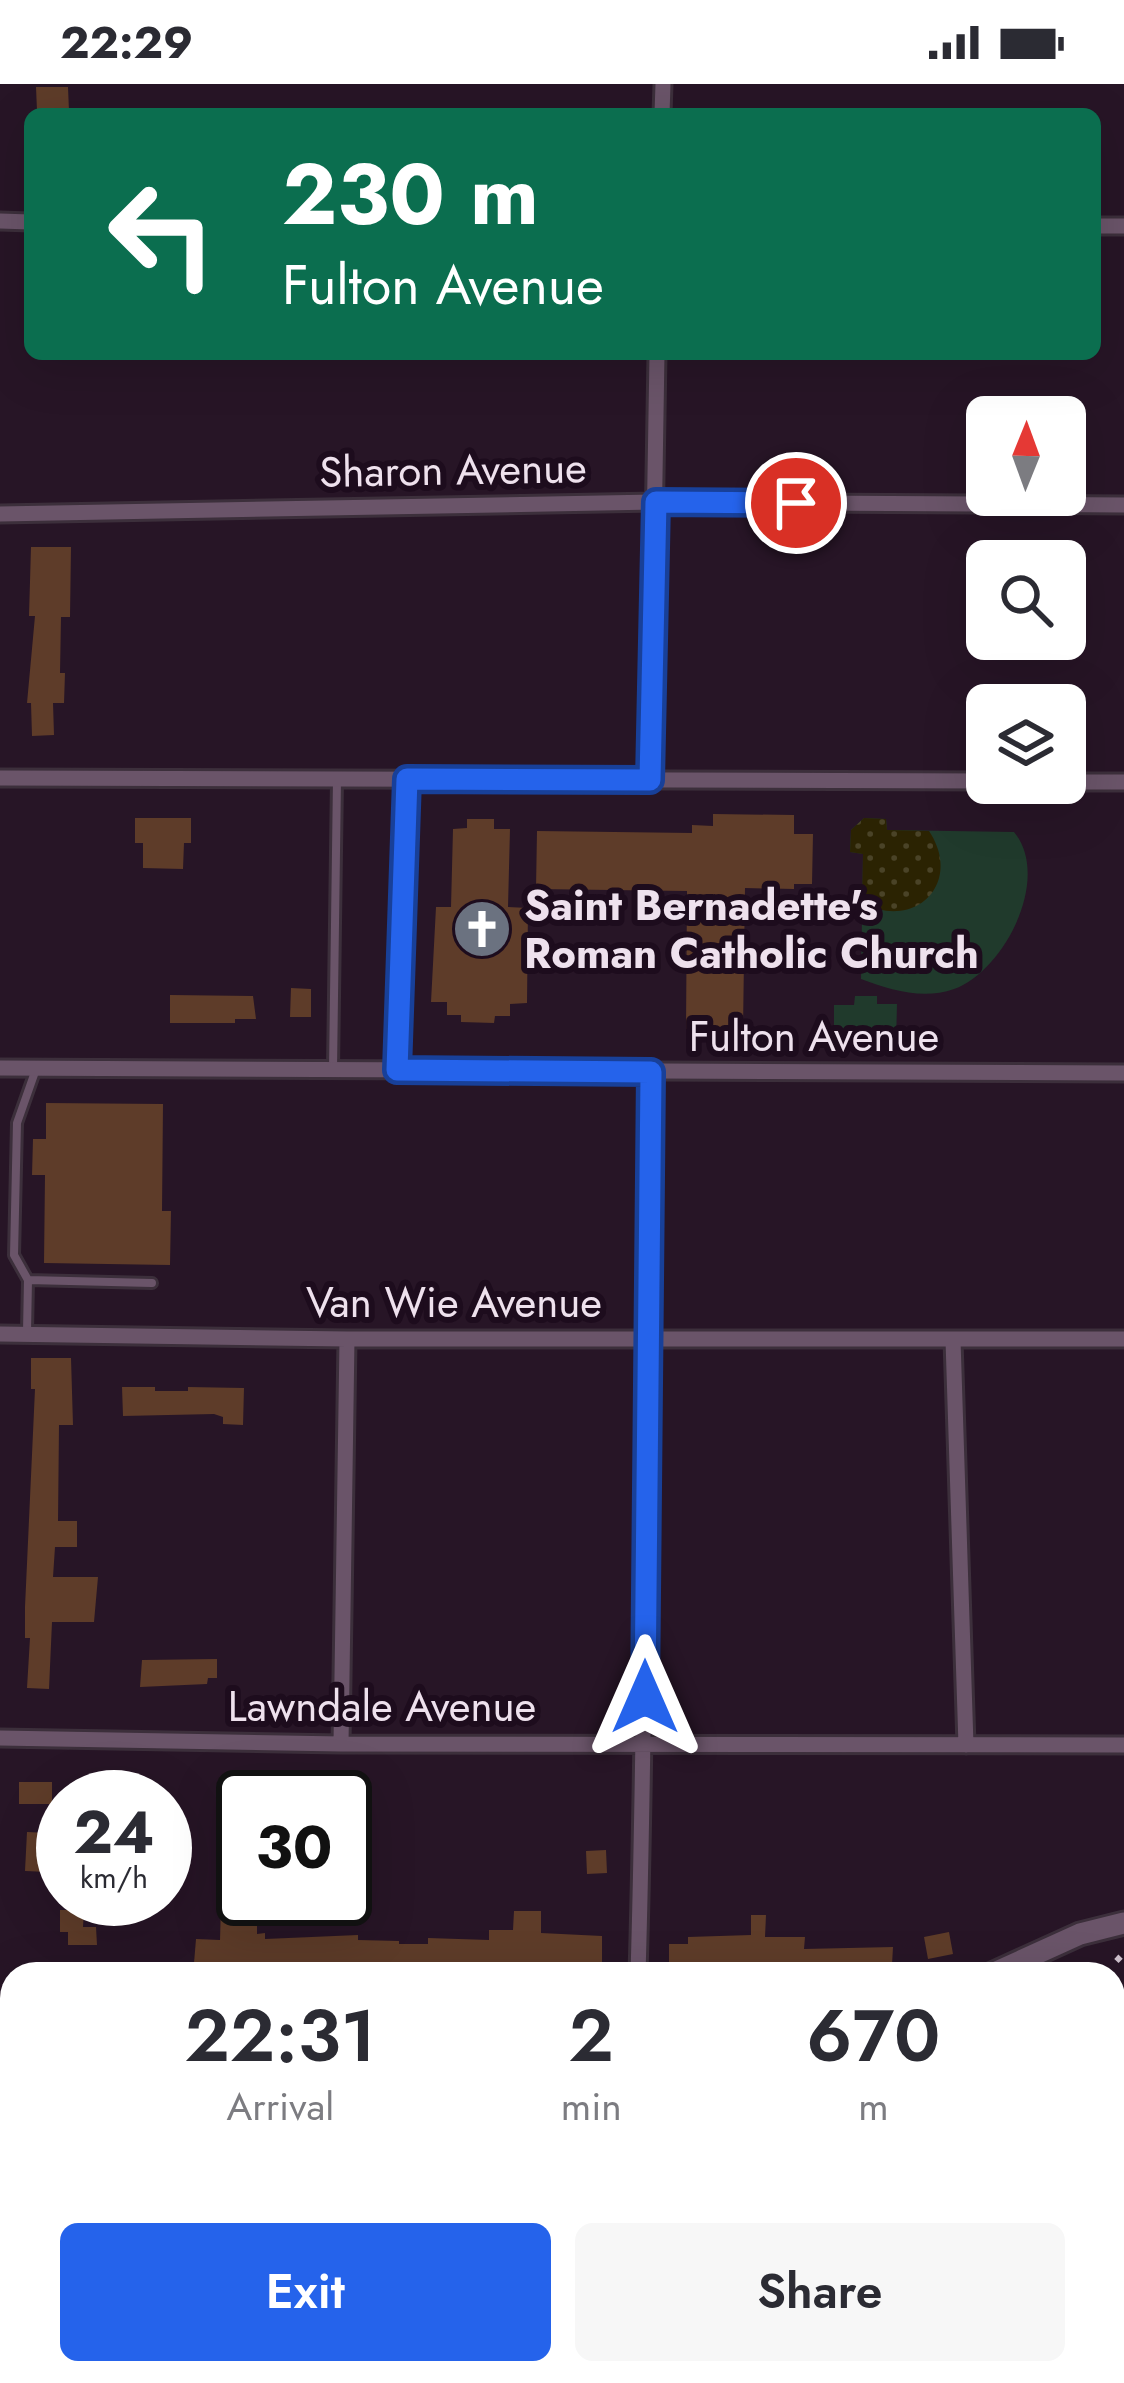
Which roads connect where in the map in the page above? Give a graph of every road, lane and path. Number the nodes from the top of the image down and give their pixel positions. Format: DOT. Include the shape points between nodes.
graph roads {
  1 [pos="658,360"];
  2 [pos="656,502"];
  3 [pos="1124,505"];
  4 [pos="0,514"];
  5 [pos="0,778"];
  6 [pos="337,779"];
  7 [pos="407,779"];
  8 [pos="650,780"];
  9 [pos="966,781"];
  10 [pos="1086,782"];
  11 [pos="1124,782"];
  12 [pos="0,1068"];
  13 [pos="36,1069"];
  14 [pos="332,1070"];
  15 [pos="397,1070"];
  16 [pos="651,1072"];
  17 [pos="1124,1073"];
  18 [pos="28,1280"];
  19 [pos="152,1282"];
  20 [pos="0,1334"];
  21 [pos="27,1334"];
  22 [pos="645,1338"];
  23 [pos="347,1339"];
  24 [pos="1124,1339"];
  25 [pos="952,1340"];
  26 [pos="0,1738"];
  27 [pos="645,1742"];
  28 [pos="341,1744"];
  29 [pos="966,1745"];
  30 [pos="1124,1745"];
  31 [pos="1124,1924"];
  32 [pos="638,1962"];
  33 [pos="1018,1962"];
  1 -- 2 [label="street"];
  2 -- 3 [label="street, Sharon Avenue"];
  2 -- 4 [label="street, Sharon Avenue"];
  2 -- 8 [label="street"];
  5 -- 6 [label="street"];
  6 -- 7 [label="street"];
  6 -- 14 [label="lane"];
  7 -- 8 [label="street"];
  7 -- 15 [label="lane"];
  8 -- 9 [label="street"];
  10 -- 11 [label="street"];
  12 -- 13 [label="street, Fulton Avenue"];
  13 -- 14 [label="street, Fulton Avenue"];
  13 -- 18 [label="lane" via="17,1123 14,1256"];
  14 -- 15 [label="street, Fulton Avenue"];
  15 -- 16 [label="street, Fulton Avenue"];
  16 -- 17 [label="street, Fulton Avenue"];
  16 -- 22 [label="street"];
  18 -- 19 [label="lane"];
  18 -- 21 [label="lane"];
  20 -- 21 [label="street, Van Wie Avenue"];
  21 -- 23 [label="street, Van Wie Avenue"];
  22 -- 23 [label="street, Van Wie Avenue"];
  22 -- 25 [label="street, Van Wie Avenue"];
  22 -- 27 [label="street"];
  23 -- 28 [label="street"];
  24 -- 25 [label="street, Van Wie Avenue"];
  25 -- 29 [label="street"];
  26 -- 28 [label="street, Lawndale Avenue"];
  27 -- 28 [label="street, Lawndale Avenue"];
  27 -- 29 [label="street, Lawndale Avenue"];
  27 -- 32 [label="street"];
  29 -- 30 [label="street, Lawndale Avenue"];
  31 -- 33 [label="street"];
}
